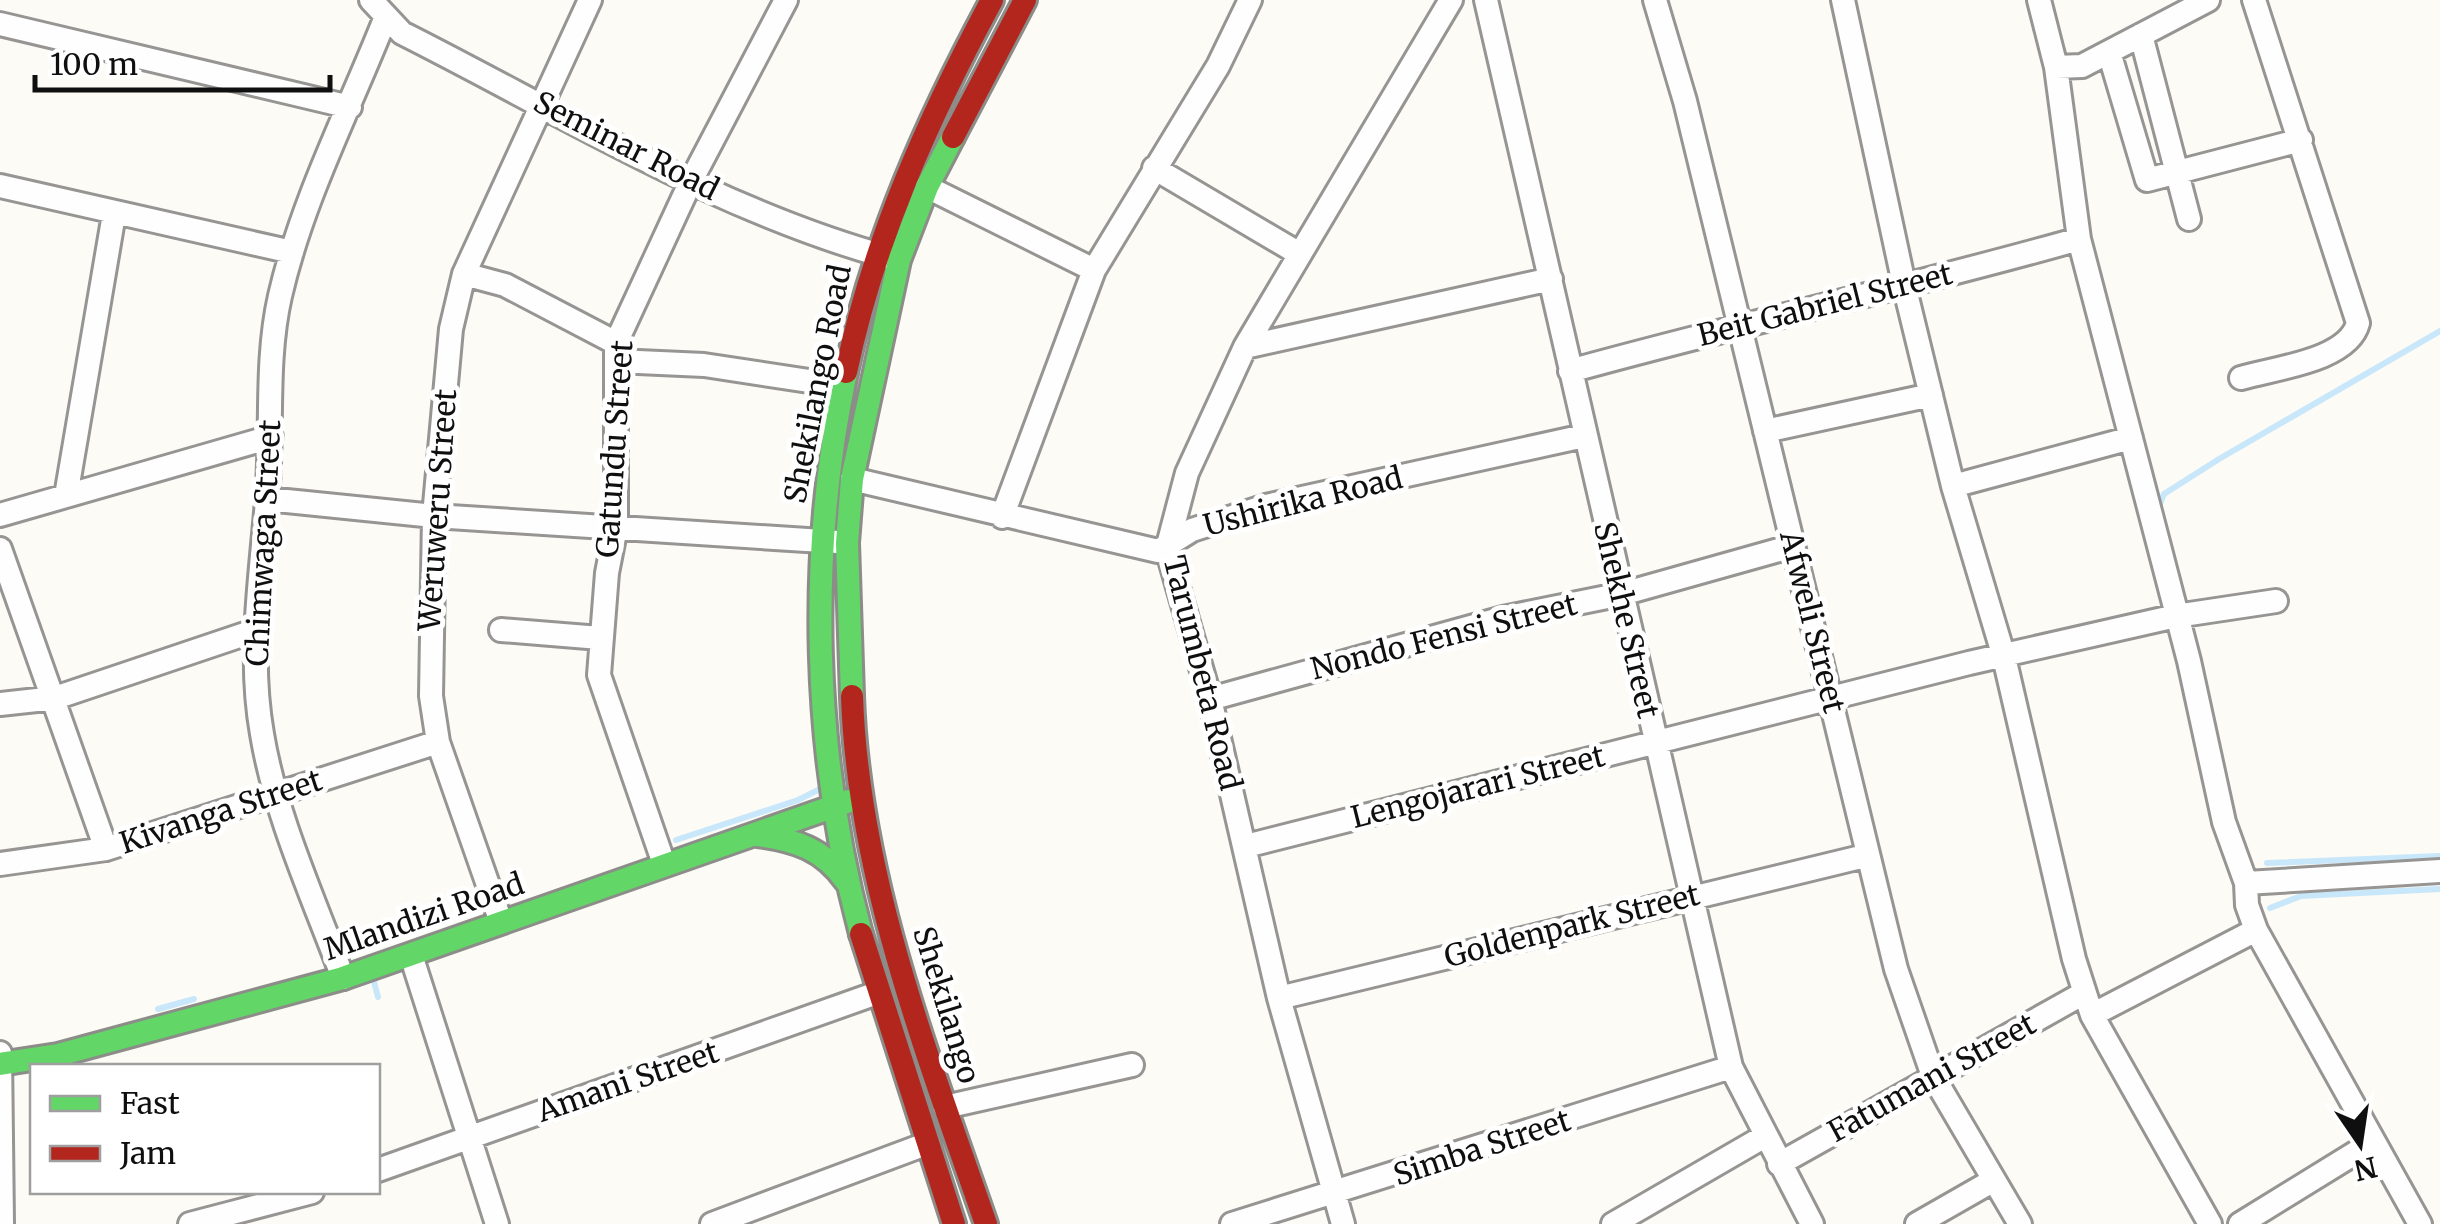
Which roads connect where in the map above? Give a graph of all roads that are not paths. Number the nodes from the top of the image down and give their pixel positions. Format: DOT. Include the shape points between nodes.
graph roads {
  1 [pos="590,0"];
  2 [pos="786,0"];
  3 [pos="992,0"];
  4 [pos="1025,0"];
  5 [pos="1250,0"];
  6 [pos="1451,0"];
  7 [pos="1486,0"];
  8 [pos="1655,0"];
  9 [pos="1843,0"];
  10 [pos="2040,0"];
  11 [pos="2208,0"];
  12 [pos="2254,0"];
  13 [pos="378,10"];
  14 [pos="0,24"];
  15 [pos="2142,35"];
  16 [pos="2108,52"];
  17 [pos="2056,67"];
  18 [pos="544,104"];
  19 [pos="350,107"];
  20 [pos="2301,140"];
  21 [pos="1154,168"];
  22 [pos="2180,173"];
  23 [pos="690,180"];
  24 [pos="0,186"];
  25 [pos="927,187"];
  26 [pos="114,214"];
  27 [pos="2189,218"];
  28 [pos="2079,239"];
  29 [pos="292,252"];
  30 [pos="1298,252"];
  31 [pos="874,253"];
  32 [pos="899,260"];
  33 [pos="1094,270"];
  34 [pos="464,274"];
  35 [pos="1550,279"];
  36 [pos="1905,288"];
  37 [pos="1738,324"];
  38 [pos="1244,347"];
  39 [pos="616,352"];
  40 [pos="1570,370"];
  41 [pos="2241,378"];
  42 [pos="842,386"];
  43 [pos="1931,394"];
  44 [pos="1765,431"];
  45 [pos="1584,436"];
  46 [pos="271,438"];
  47 [pos="2131,438"];
  48 [pos="852,479"];
  49 [pos="1953,486"];
  50 [pos="66,496"];
  51 [pos="267,499"];
  52 [pos="0,515"];
  53 [pos="434,516"];
  54 [pos="1002,517"];
  55 [pos="616,528"];
  56 [pos="821,540"];
  57 [pos="847,543"];
  58 [pos="1793,546"];
  59 [pos="1167,549"];
  60 [pos="0,550"];
  61 [pos="1622,594"];
  62 [pos="2276,600"];
  63 [pos="2176,616"];
  64 [pos="501,630"];
  65 [pos="254,631"];
  66 [pos="600,638"];
  67 [pos="2004,657"];
  68 [pos="1831,696"];
  69 [pos="55,698"];
  70 [pos="1210,699"];
  71 [pos="0,704"];
  72 [pos="826,730"];
  73 [pos="438,742"];
  74 [pos="1654,743"];
  75 [pos="276,795"];
  76 [pos="861,799"];
  77 [pos="832,805"];
  78 [pos="751,835"];
  79 [pos="1246,846"];
  80 [pos="106,850"];
  81 [pos="1865,856"];
  82 [pos="0,864"];
  83 [pos="664,864"];
  84 [pos="2440,872"];
  85 [pos="2246,883"];
  86 [pos="849,885"];
  87 [pos="1692,896"];
  88 [pos="501,922"];
  89 [pos="2256,930"];
  90 [pos="411,955"];
  91 [pos="343,978"];
  92 [pos="877,993"];
  93 [pos="1279,998"];
  94 [pos="2088,1004"];
  95 [pos="0,1058"];
  96 [pos="1132,1064"];
  97 [pos="1731,1067"];
  98 [pos="1933,1076"];
  99 [pos="945,1107"];
  100 [pos="471,1136"];
  101 [pos="1765,1136"];
  102 [pos="2373,1142"];
  103 [pos="926,1144"];
  104 [pos="1779,1164"];
  105 [pos="380,1169"];
  106 [pos="1994,1180"];
  107 [pos="304,1194"];
  108 [pos="1334,1195"];
  109 [pos="2,1224"];
  110 [pos="190,1224"];
  111 [pos="497,1224"];
  112 [pos="712,1224"];
  113 [pos="954,1224"];
  114 [pos="986,1224"];
  115 [pos="1232,1224"];
  116 [pos="1343,1224"];
  117 [pos="1613,1224"];
  118 [pos="1812,1224"];
  119 [pos="1916,1224"];
  120 [pos="2020,1224"];
  121 [pos="2210,1224"];
  122 [pos="2240,1224"];
  123 [pos="2420,1224"];
  1 -- 18 [label="street, Weruweru Street"];
  2 -- 23 [label="street, Gatundu Street"];
  3 -- 31 [label="main road, Shekilango Road" via="928,120"];
  4 -- 25 [label="main road, Shekilango Road"];
  5 -- 21 [label="street"];
  6 -- 30 [label="street, Tarumbeta Road"];
  7 -- 35 [label="street, Shekhe Street"];
  8 -- 37 [label="street, Afweli Street"];
  9 -- 36 [label="street"];
  10 -- 17 [label="street"];
  11 -- 15 [label="street"];
  12 -- 20 [label="street"];
  13 -- 18 [label="street, Seminar Road" via="402,33"];
  13 -- 19 [label="street, Chimwaga Street"];
  14 -- 19 [label="street"];
  15 -- 16 [label="street"];
  15 -- 22 [label="street"];
  16 -- 17 [label="street" via="2082,66"];
  16 -- 22 [label="street" via="2147,180"];
  17 -- 28 [label="street"];
  18 -- 23 [label="street, Seminar Road"];
  18 -- 34 [label="street, Weruweru Street"];
  19 -- 29 [label="street, Chimwaga Street"];
  20 -- 22 [label="street"];
  20 -- 41 [label="street" via="2358,323 2355,336 2338,349"];
  21 -- 30 [label="street"];
  21 -- 33 [label="street"];
  22 -- 27 [label="street"];
  23 -- 31 [label="street, Seminar Road" via="801,231"];
  23 -- 39 [label="street, Gatundu Street"];
  24 -- 26 [label="street"];
  25 -- 32 [label="main road, Shekilango Road"];
  25 -- 33 [label="street"];
  26 -- 29 [label="street"];
  26 -- 50 [label="street"];
  28 -- 36 [label="street, Beit Gabriel Street"];
  28 -- 47 [label="street"];
  29 -- 46 [label="street, Chimwaga Street" via="273,336"];
  30 -- 38 [label="street, Tarumbeta Road"];
  31 -- 32 [label="street, Seminar Road"];
  31 -- 42 [label="main road, Shekilango Road"];
  32 -- 48 [label="main road, Shekilango Road"];
  33 -- 54 [label="street"];
  34 -- 39 [label="street" via="504,285"];
  34 -- 53 [label="street, Weruweru Street" via="451,329"];
  35 -- 38 [label="street"];
  35 -- 40 [label="street, Shekhe Street"];
  36 -- 37 [label="street, Beit Gabriel Street"];
  36 -- 43 [label="street"];
  37 -- 40 [label="street, Beit Gabriel Street"];
  37 -- 44 [label="street, Afweli Street"];
  38 -- 59 [label="street, Tarumbeta Road" via="1187,473"];
  39 -- 42 [label="street"];
  39 -- 55 [label="street, Gatundu Street"];
  40 -- 45 [label="street, Shekhe Street"];
  42 -- 56 [label="main road, Shekilango Road"];
  43 -- 44 [label="street"];
  43 -- 49 [label="street"];
  44 -- 58 [label="street, Afweli Street"];
  45 -- 59 [label="street, Ushirika Road" via="1266,506 1192,530"];
  45 -- 61 [label="street, Shekhe Street"];
  46 -- 50 [label="street"];
  46 -- 51 [label="street, Chimwaga Street"];
  47 -- 49 [label="street"];
  47 -- 63 [label="street"];
  48 -- 54 [label="street, Ushirika Road"];
  48 -- 57 [label="main road, Shekilango Road"];
  49 -- 67 [label="street"];
  50 -- 52 [label="street"];
  51 -- 53 [label="street"];
  51 -- 65 [label="street, Chimwaga Street"];
  53 -- 55 [label="street"];
  53 -- 73 [label="street, Weruweru Street" via="428,660"];
  54 -- 59 [label="street, Ushirika Road"];
  55 -- 56 [label="street"];
  55 -- 66 [label="street, Gatundu Street"];
  56 -- 57 [label="street"];
  56 -- 72 [label="main road, Shekilango Road"];
  57 -- 76 [label="main road, Shekilango Road"];
  58 -- 61 [label="street, Nondo Fensi Street"];
  58 -- 68 [label="street, Afweli Street"];
  59 -- 70 [label="street, Tarumbeta Road"];
  60 -- 69 [label="street"];
  61 -- 70 [label="street, Nondo Fensi Street" via="1503,618"];
  61 -- 74 [label="street, Shekhe Street"];
  62 -- 63 [label="street, Lengojarari Street"];
  63 -- 67 [label="street, Lengojarari Street"];
  63 -- 85 [label="street" via="2224,822"];
  64 -- 66 [label="street"];
  65 -- 69 [label="street"];
  65 -- 75 [label="street, Chimwaga Street" via="256,698"];
  66 -- 83 [label="street, Gatundu Street" via="598,675"];
  67 -- 68 [label="street, Lengojarari Street"];
  67 -- 94 [label="street"];
  68 -- 74 [label="street, Lengojarari Street"];
  68 -- 81 [label="street, Afweli Street"];
  69 -- 71 [label="street"];
  69 -- 80 [label="street"];
  70 -- 79 [label="street, Tarumbeta Road"];
  72 -- 77 [label="main road, Shekilango Road"];
  72 -- 78 [label="main road" via="805,790"];
  73 -- 75 [label="street, Kivanga Street"];
  73 -- 88 [label="street, Weruweru Street"];
  74 -- 79 [label="street, Lengojarari Street"];
  74 -- 87 [label="street, Shekhe Street"];
  75 -- 80 [label="street, Kivanga Street"];
  75 -- 91 [label="street, Chimwaga Street"];
  76 -- 77 [label="main road, Mlandizi Road"];
  76 -- 99 [label="main road, Shekilango" via="901,966"];
  77 -- 78 [label="main road, Mlandizi Road"];
  77 -- 86 [label="main road, Shekilango"];
  78 -- 83 [label="main road, Mlandizi Road"];
  78 -- 86 [label="main road" via="800,840 823,852"];
  79 -- 93 [label="street, Tarumbeta Road"];
  80 -- 82 [label="street, Kivanga Street"];
  81 -- 87 [label="street, Goldenpark Street"];
  81 -- 98 [label="street, Afweli Street"];
  83 -- 88 [label="main road, Mlandizi Road"];
  84 -- 85 [label="street"];
  85 -- 89 [label="street"];
  86 -- 92 [label="main road, Shekilango"];
  87 -- 93 [label="street, Goldenpark Street"];
  87 -- 97 [label="street, Shekhe Street"];
  88 -- 90 [label="main road, Mlandizi Road"];
  89 -- 94 [label="street, Fatumani Street"];
  89 -- 102 [label="street"];
  90 -- 91 [label="main road, Mlandizi Road"];
  90 -- 100 [label="street"];
  91 -- 95 [label="main road, Mlandizi Road" via="58,1055"];
  92 -- 100 [label="street, Amani Street"];
  92 -- 103 [label="main road, Shekilango"];
  93 -- 108 [label="street, Tarumbeta Road"];
  94 -- 98 [label="street, Fatumani Street"];
  94 -- 121 [label="street"];
  95 -- 109 [label="street"];
  96 -- 99 [label="street"];
  97 -- 101 [label="street, Shekhe Street"];
  97 -- 108 [label="street, Simba Street"];
  98 -- 104 [label="street, Fatumani Street"];
  98 -- 106 [label="street, Afweli Street"];
  99 -- 114 [label="main road, Shekilango"];
  100 -- 105 [label="street, Amani Street"];
  100 -- 111 [label="street"];
  101 -- 104 [label="street, Shekhe Street"];
  101 -- 117 [label="street"];
  102 -- 122 [label="street"];
  102 -- 123 [label="street"];
  103 -- 112 [label="street"];
  103 -- 113 [label="main road, Shekilango"];
  104 -- 118 [label="street, Shekhe Street"];
  106 -- 119 [label="street"];
  106 -- 120 [label="street, Afweli Street"];
  107 -- 110 [label="street"];
  108 -- 115 [label="street, Simba Street"];
  108 -- 116 [label="street, Tarumbeta Road"];
}
